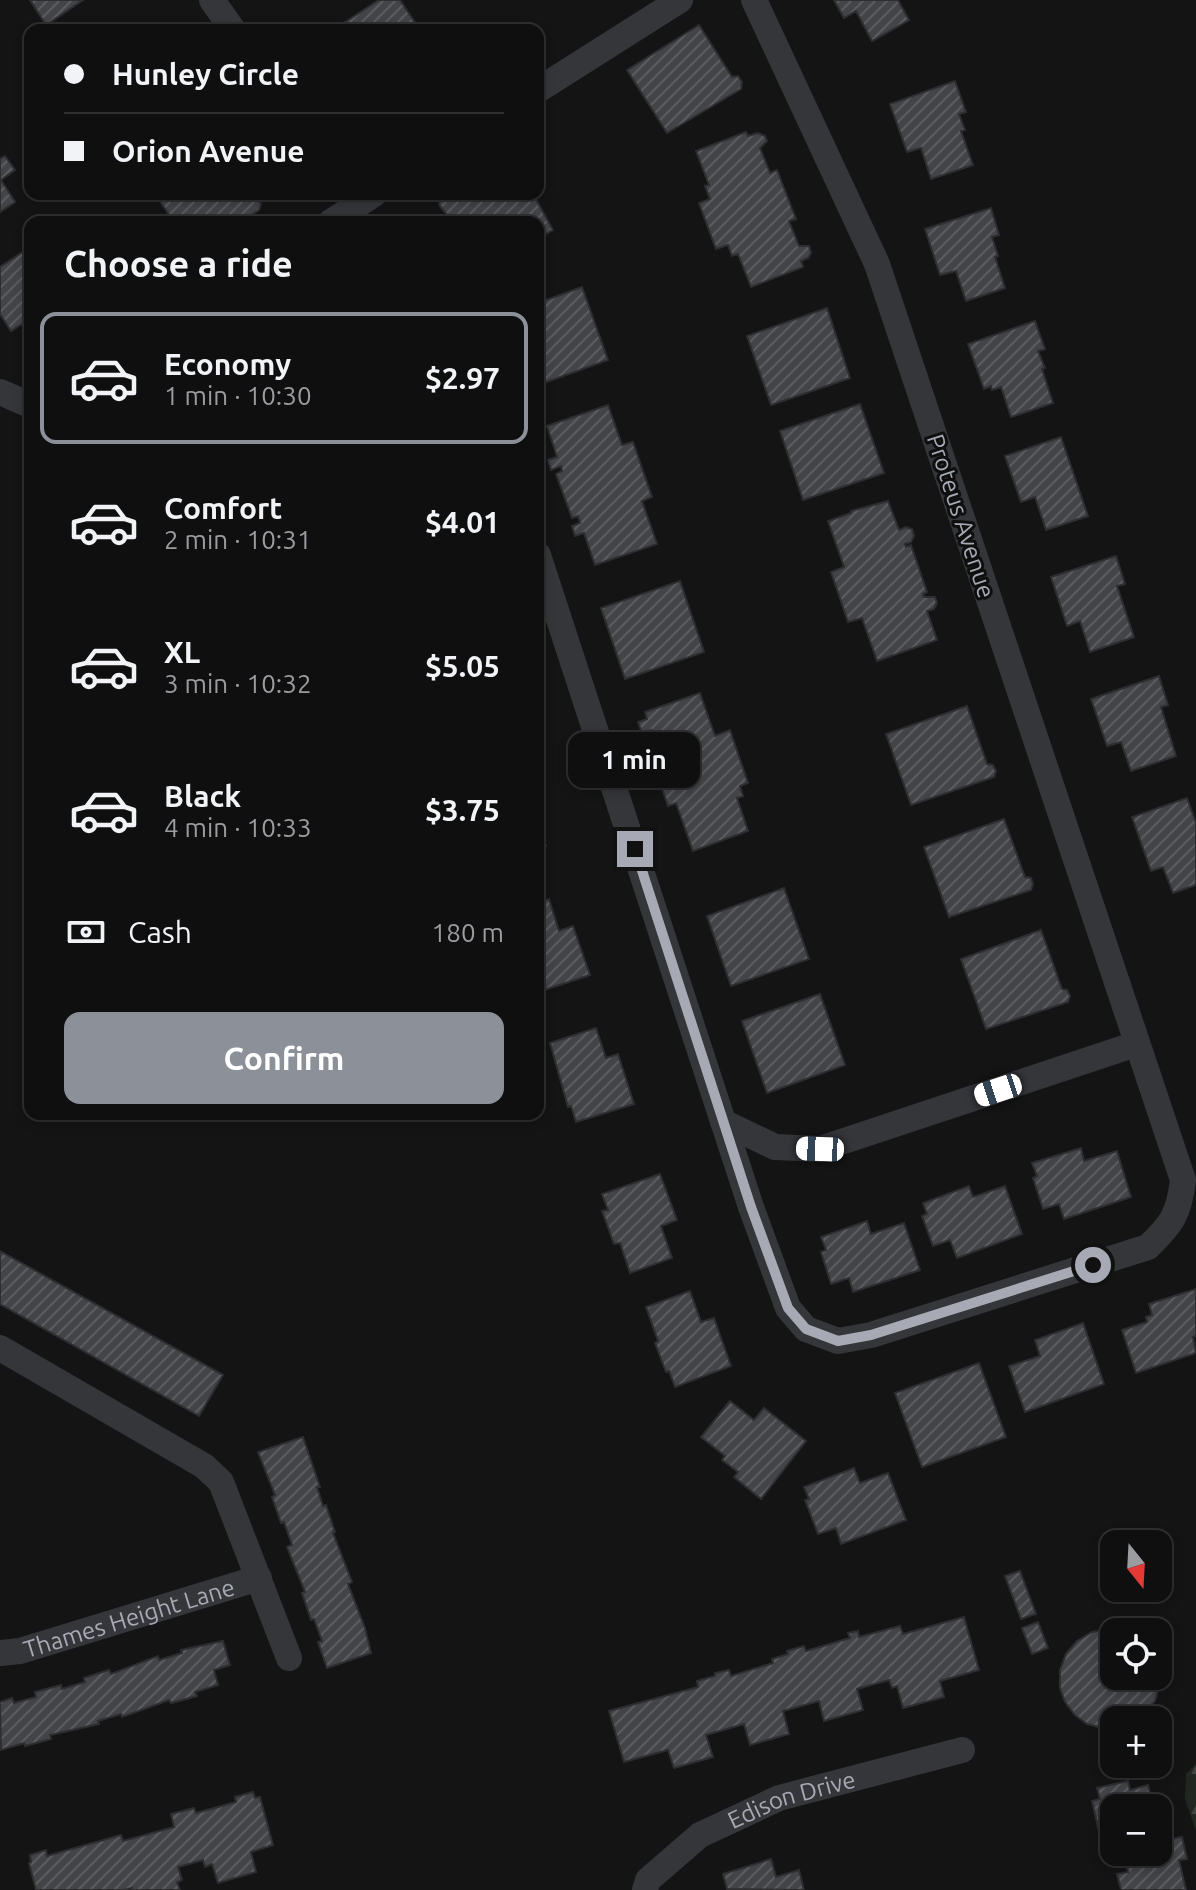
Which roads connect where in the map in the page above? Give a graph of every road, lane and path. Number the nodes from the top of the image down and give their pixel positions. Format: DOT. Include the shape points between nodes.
graph roads {
  1 [pos="212,0"];
  2 [pos="680,0"];
  3 [pos="754,0"];
  4 [pos="229,24"];
  5 [pos="544,86"];
  6 [pos="359,204"];
  7 [pos="340,216"];
  8 [pos="0,392"];
  9 [pos="24,402"];
  10 [pos="544,573"];
  11 [pos="1136,1044"];
  12 [pos="723,1122"];
  13 [pos="0,1348"];
  14 [pos="259,1578"];
  15 [pos="0,1653"];
  16 [pos="289,1658"];
  17 [pos="962,1750"];
  18 [pos="645,1890"];
  1 -- 4 [label="street"];
  2 -- 5 [label="street"];
  3 -- 11 [label="street, Proteus Avenue" via="877,264"];
  6 -- 7 [label="street"];
  8 -- 9 [label="street"];
  10 -- 12 [label="street, Proteus Avenue"];
  11 -- 12 [label="street" via="820,1149 775,1147"];
  11 -- 12 [label="street, Proteus Avenue" via="1183,1180 1180,1206 1170,1225 1148,1247 871,1335 838,1341 806,1329 788,1308"];
  13 -- 14 [label="street, Thames Height Lane" via="204,1466 221,1482"];
  14 -- 15 [label="street, Thames Height Lane"];
  14 -- 16 [label="street, Thames Height Lane"];
  17 -- 18 [label="street, Edison Drive" via="779,1798 700,1835 648,1880"];
}
